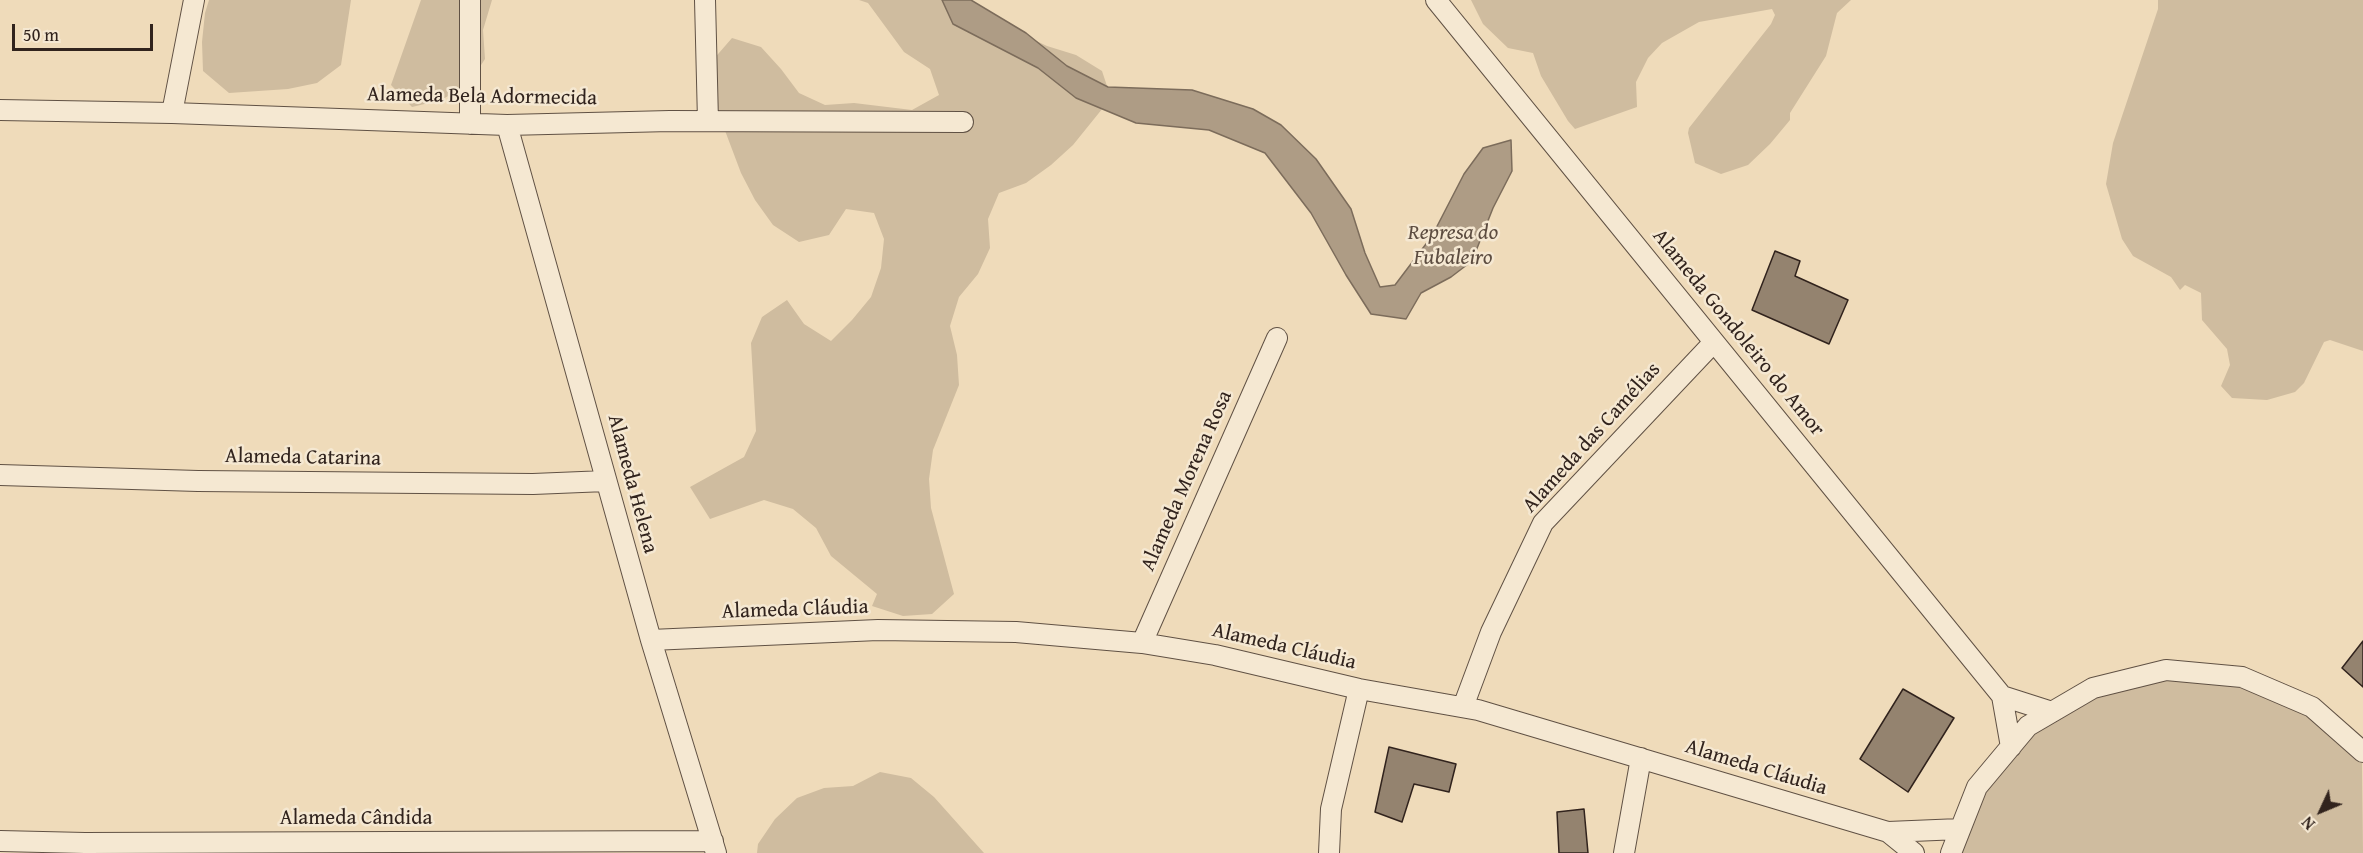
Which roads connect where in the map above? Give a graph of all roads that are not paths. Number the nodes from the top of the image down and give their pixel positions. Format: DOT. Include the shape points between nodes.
graph roads {
  1 [pos="194,0"];
  2 [pos="470,0"];
  3 [pos="705,0"];
  4 [pos="1436,0"];
  5 [pos="0,110"];
  6 [pos="172,113"];
  7 [pos="708,122"];
  8 [pos="963,122"];
  9 [pos="470,124"];
  10 [pos="507,126"];
  11 [pos="1277,338"];
  12 [pos="1714,342"];
  13 [pos="0,475"];
  14 [pos="606,481"];
  15 [pos="651,640"];
  16 [pos="1142,643"];
  17 [pos="1359,689"];
  18 [pos="2002,696"];
  19 [pos="1463,707"];
  20 [pos="2052,712"];
  21 [pos="2011,747"];
  22 [pos="2363,752"];
  23 [pos="1641,758"];
  24 [pos="1960,829"];
  25 [pos="1888,832"];
  26 [pos="0,841"];
  27 [pos="714,847"];
  28 [pos="1329,853"];
  29 [pos="1624,853"];
  30 [pos="1914,853"];
  31 [pos="1951,853"];
  1 -- 6 [label="street"];
  2 -- 9 [label="street"];
  3 -- 7 [label="street"];
  4 -- 12 [label="street, Alameda Gondoleiro do Amor"];
  5 -- 6 [label="street, Alameda Bela Adormecida"];
  6 -- 9 [label="street, Alameda Bela Adormecida"];
  7 -- 8 [label="street, Alameda Bela Adormecida"];
  7 -- 10 [label="street, Alameda Bela Adormecida"];
  9 -- 10 [label="street, Alameda Bela Adormecida"];
  10 -- 14 [label="street, Alameda Helena"];
  11 -- 16 [label="street, Alameda Morena Rosa"];
  12 -- 18 [label="street, Alameda Gondoleiro do Amor"];
  12 -- 19 [label="street, Alameda das Camélias" via="1543,523 1491,632"];
  13 -- 14 [label="street, Alameda Catarina" via="198,481"];
  14 -- 15 [label="street, Alameda Helena"];
  15 -- 16 [label="street, Alameda Cláudia" via="878,630 1016,632"];
  15 -- 27 [label="street, Alameda Helena"];
  16 -- 17 [label="street, Alameda Cláudia" via="1215,655"];
  17 -- 19 [label="street, Alameda Cláudia"];
  17 -- 28 [label="street" via="1331,809"];
  18 -- 20 [label="street"];
  18 -- 21 [label="street, Alameda Gondoleiro do Amor"];
  19 -- 23 [label="street, Alameda Cláudia"];
  20 -- 21 [label="street" via="2028,726"];
  20 -- 22 [label="street" via="2093,688 2166,670 2242,677 2312,707"];
  21 -- 24 [label="street" via="1977,787"];
  23 -- 25 [label="street, Alameda Cláudia"];
  23 -- 29 [label="street"];
  24 -- 25 [label="street"];
  24 -- 31 [label="street"];
  25 -- 30 [label="street"];
  26 -- 27 [label="street, Alameda Cândida"];
}
